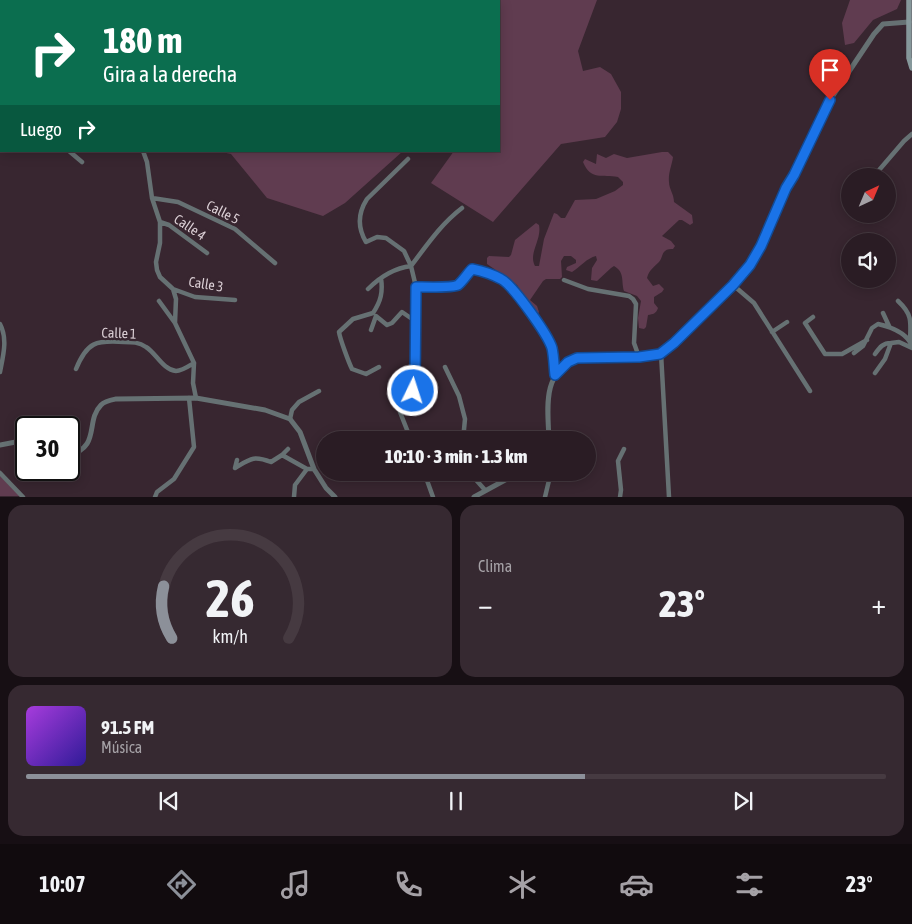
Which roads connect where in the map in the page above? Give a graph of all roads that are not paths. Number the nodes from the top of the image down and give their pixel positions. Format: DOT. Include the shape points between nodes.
graph roads {
  1 [pos="909,0"];
  2 [pos="909,22"];
  3 [pos="912,68"];
  4 [pos="912,134"];
  5 [pos="70,152"];
  6 [pos="143,152"];
  7 [pos="408,159"];
  8 [pos="82,162"];
  9 [pos="881,168"];
  10 [pos="152,198"];
  11 [pos="462,208"];
  12 [pos="160,222"];
  13 [pos="207,253"];
  14 [pos="275,263"];
  15 [pos="411,266"];
  16 [pos="381,278"];
  17 [pos="564,280"];
  18 [pos="733,285"];
  19 [pos="416,287"];
  20 [pos="173,289"];
  21 [pos="368,289"];
  22 [pos="235,300"];
  23 [pos="159,301"];
  24 [pos="898,301"];
  25 [pos="883,313"];
  26 [pos="812,317"];
  27 [pos="415,321"];
  28 [pos="175,322"];
  29 [pos="787,322"];
  30 [pos="0,324"];
  31 [pos="889,326"];
  32 [pos="371,330"];
  33 [pos="772,332"];
  34 [pos="867,340"];
  35 [pos="910,340"];
  36 [pos="892,343"];
  37 [pos="912,347"];
  38 [pos="854,353"];
  39 [pos="660,354"];
  40 [pos="875,354"];
  41 [pos="639,357"];
  42 [pos="194,363"];
  43 [pos="378,367"];
  44 [pos="445,367"];
  45 [pos="76,370"];
  46 [pos="0,372"];
  47 [pos="875,373"];
  48 [pos="555,375"];
  49 [pos="318,391"];
  50 [pos="810,391"];
  51 [pos="189,398"];
  52 [pos="196,398"];
  53 [pos="290,420"];
  54 [pos="407,431"];
  55 [pos="463,431"];
  56 [pos="549,431"];
  57 [pos="15,442"];
  58 [pos="0,445"];
  59 [pos="288,449"];
  60 [pos="624,449"];
  61 [pos="80,450"];
  62 [pos="282,454"];
  63 [pos="237,460"];
  64 [pos="307,469"];
  65 [pos="314,469"];
  66 [pos="0,473"];
  67 [pos="427,481"];
  68 [pos="477,481"];
  69 [pos="502,481"];
  70 [pos="549,481"];
  71 [pos="485,490"];
  72 [pos="23,496"];
  73 [pos="155,496"];
  74 [pos="294,496"];
  75 [pos="335,496"];
  76 [pos="433,496"];
  77 [pos="474,496"];
  78 [pos="545,496"];
  79 [pos="620,496"];
  80 [pos="670,496"];
  1 -- 2 [label="main road"];
  2 -- 3 [label="main road"];
  2 -- 18 [label="street" via="883,24 874,34 830,100 761,246"];
  4 -- 9 [label="street"];
  5 -- 8 [label="street"];
  6 -- 10 [label="street"];
  7 -- 15 [label="street" via="367,198 359,224 366,242 377,237 386,238 404,251"];
  10 -- 12 [label="street"];
  10 -- 14 [label="street, Calle 5" via="178,202 235,229"];
  11 -- 15 [label="street" via="438,230"];
  12 -- 13 [label="street, Calle 4"];
  12 -- 20 [label="street" via="157,270"];
  15 -- 16 [label="street" via="400,267"];
  15 -- 19 [label="street"];
  16 -- 21 [label="street"];
  16 -- 43 [label="street" via="382,298 373,313 353,319 339,332 352,369 366,374"];
  17 -- 41 [label="street" via="633,299 636,304 634,343"];
  18 -- 33 [label="street" via="754,303"];
  18 -- 39 [label="street"];
  19 -- 27 [label="street"];
  19 -- 48 [label="street" via="452,287 472,269 503,279 547,335"];
  20 -- 22 [label="street, Calle 3" via="195,297"];
  20 -- 28 [label="street"];
  23 -- 28 [label="street"];
  24 -- 35 [label="street" via="907,309"];
  25 -- 31 [label="street"];
  26 -- 34 [label="street" via="805,323 825,354 842,354"];
  27 -- 32 [label="street" via="402,312 388,325 376,316"];
  27 -- 54 [label="street" via="415,384 400,412"];
  28 -- 42 [label="street"];
  29 -- 33 [label="street"];
  30 -- 46 [label="street" via="5,335"];
  31 -- 34 [label="street" via="878,324 872,328"];
  31 -- 35 [label="street"];
  33 -- 50 [label="street"];
  34 -- 38 [label="street"];
  35 -- 37 [label="street"];
  36 -- 37 [label="street"];
  36 -- 40 [label="street" via="885,343"];
  36 -- 47 [label="street"];
  39 -- 41 [label="street"];
  39 -- 80 [label="street"];
  41 -- 48 [label="street" via="577,358"];
  42 -- 45 [label="street, Calle 1" via="174,370 140,343 108,341 90,346 80,358"];
  42 -- 52 [label="street"];
  44 -- 55 [label="street" via="459,396"];
  48 -- 56 [label="street" via="547,394"];
  49 -- 53 [label="street" via="292,410"];
  51 -- 52 [label="street"];
  51 -- 61 [label="street" via="116,399 106,402 97,412 89,441"];
  51 -- 73 [label="street" via="194,447 174,479"];
  52 -- 53 [label="street" via="265,410"];
  53 -- 65 [label="street" via="300,432"];
  57 -- 58 [label="street"];
  59 -- 62 [label="street"];
  60 -- 79 [label="street" via="618,461"];
  62 -- 63 [label="street" via="271,462 251,458 235,468"];
  62 -- 64 [label="street"];
  64 -- 65 [label="street"];
  64 -- 74 [label="street" via="295,485"];
  65 -- 75 [label="street"];
  66 -- 72 [label="street"];
  67 -- 76 [label="street"];
  68 -- 71 [label="street"];
  69 -- 71 [label="street"];
  70 -- 78 [label="street"];
  71 -- 77 [label="street"];
}
